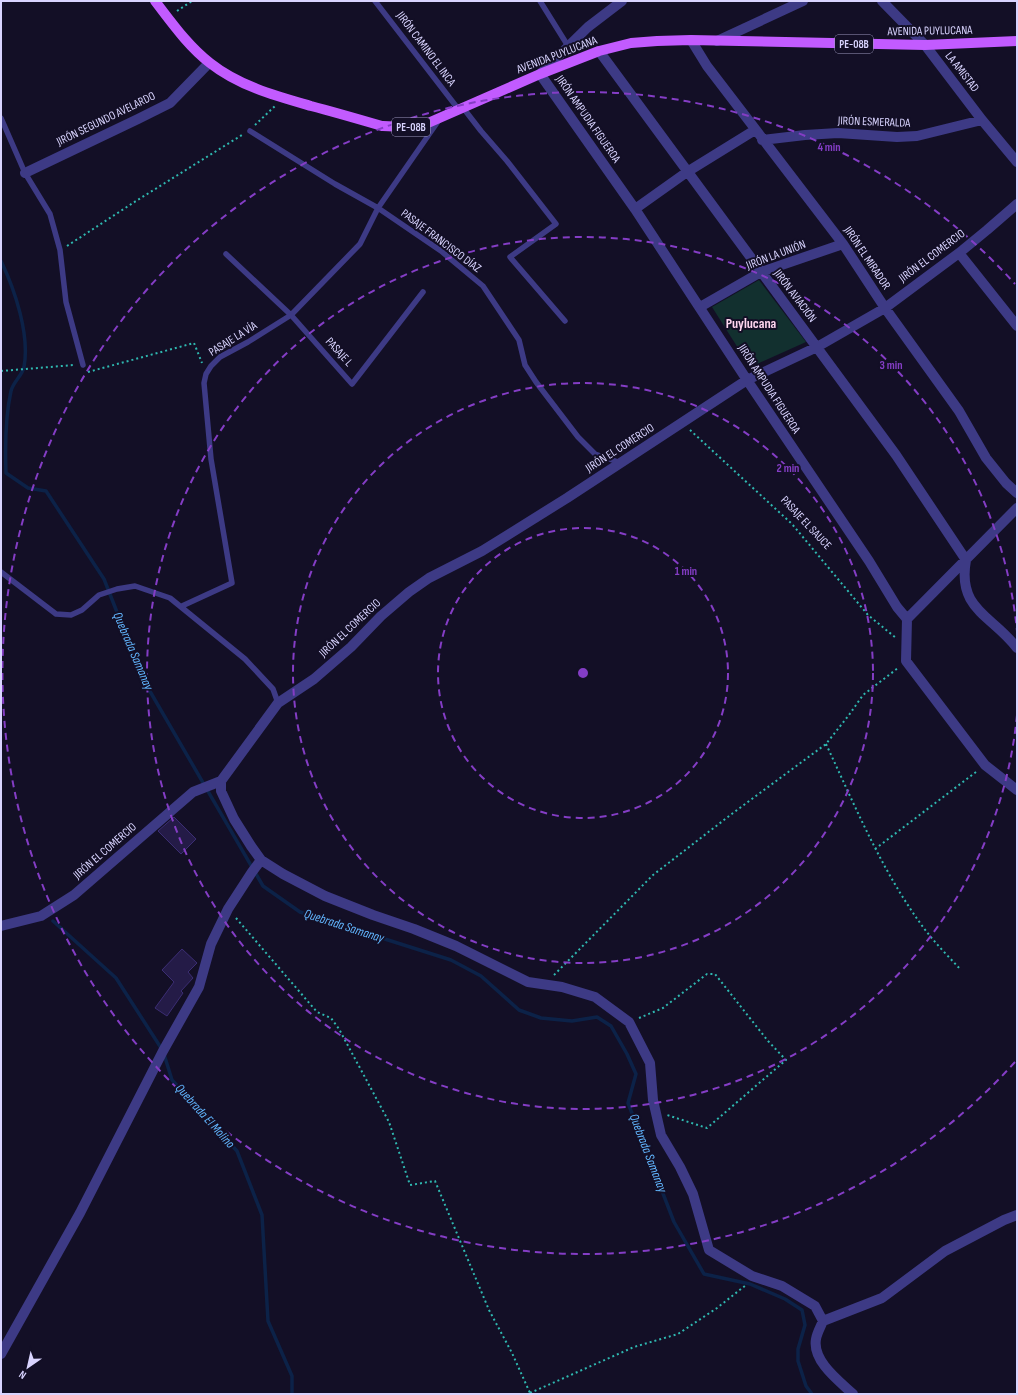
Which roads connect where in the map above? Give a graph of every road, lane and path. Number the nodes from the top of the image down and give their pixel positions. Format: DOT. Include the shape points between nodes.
graph roads {
  1 [pos="155,1"];
  2 [pos="192,1"];
  3 [pos="375,1"];
  4 [pos="540,1"];
  5 [pos="622,1"];
  6 [pos="803,1"];
  7 [pos="882,1"];
  8 [pos="168,18"];
  9 [pos="691,40"];
  10 [pos="717,41"];
  11 [pos="1017,41"];
  12 [pos="925,45"];
  13 [pos="568,46"];
  14 [pos="599,52"];
  15 [pos="209,63"];
  16 [pos="540,74"];
  17 [pos="282,98"];
  18 [pos="461,110"];
  19 [pos="1,118"];
  20 [pos="440,118"];
  21 [pos="982,120"];
  22 [pos="755,130"];
  23 [pos="250,131"];
  24 [pos="762,140"];
  25 [pos="1017,162"];
  26 [pos="687,172"];
  27 [pos="25,173"];
  28 [pos="1017,204"];
  29 [pos="378,208"];
  30 [pos="635,209"];
  31 [pos="843,244"];
  32 [pos="60,250"];
  33 [pos="959,253"];
  34 [pos="226,254"];
  35 [pos="761,272"];
  36 [pos="423,292"];
  37 [pos="700,307"];
  38 [pos="885,308"];
  39 [pos="291,315"];
  40 [pos="565,321"];
  41 [pos="1017,326"];
  42 [pos="817,347"];
  43 [pos="83,364"];
  44 [pos="1,371"];
  45 [pos="206,374"];
  46 [pos="747,380"];
  47 [pos="682,422"];
  48 [pos="622,463"];
  49 [pos="1017,493"];
  50 [pos="1017,508"];
  51 [pos="966,560"];
  52 [pos="1,572"];
  53 [pos="182,606"];
  54 [pos="907,619"];
  55 [pos="906,645"];
  56 [pos="1017,648"];
  57 [pos="906,661"];
  58 [pos="278,703"];
  59 [pos="826,744"];
  60 [pos="985,765"];
  61 [pos="217,783"];
  62 [pos="1017,790"];
  63 [pos="875,850"];
  64 [pos="256,866"];
  65 [pos="228,909"];
  66 [pos="2,926"];
  67 [pos="960,969"];
  68 [pos="545,985"];
  69 [pos="629,1022"];
  70 [pos="656,1111"];
  71 [pos="1017,1215"];
  72 [pos="744,1288"];
  73 [pos="822,1321"];
  74 [pos="1,1354"];
  75 [pos="530,1394"];
  76 [pos="853,1394"];
  1 -- 8 [label="main road, AVENIDA PUYLUCANA / PE-08B"];
  2 -- 8 [label="path"];
  3 -- 18 [label="lane, JIRÓN CAMINO EL INCA"];
  4 -- 13 [label="lane"];
  5 -- 13 [label="street"];
  6 -- 10 [label="street"];
  7 -- 12 [label="street, LA AMISTAD"];
  8 -- 15 [label="main road, AVENIDA PUYLUCANA / PE-08B"];
  9 -- 10 [label="main road, AVENIDA PUYLUCANA / PE-08B"];
  9 -- 14 [label="main road, AVENIDA PUYLUCANA / PE-08B" via="631,43"];
  9 -- 22 [label="street, JIRÓN EL MIRADOR" via="707,66"];
  10 -- 12 [label="main road, AVENIDA PUYLUCANA / PE-08B"];
  11 -- 12 [label="main road, AVENIDA PUYLUCANA / PE-08B"];
  12 -- 21 [label="street, LA AMISTAD"];
  13 -- 16 [label="street"];
  14 -- 16 [label="main road, AVENIDA PUYLUCANA / PE-08B"];
  14 -- 26 [label="street, JIRÓN AVIACIÓN"];
  15 -- 17 [label="main road, AVENIDA PUYLUCANA / PE-08B" via="225,74"];
  15 -- 27 [label="street, JIRÓN SEGUNDO AVELARDO" via="170,103"];
  16 -- 18 [label="main road, AVENIDA PUYLUCANA / PE-08B"];
  16 -- 30 [label="street, JIRÓN AMPUDIA FIGUEROA"];
  17 -- 20 [label="main road, AVENIDA PUYLUCANA / PE-08B" via="382,126 416,127"];
  17 -- 23 [label="path"];
  18 -- 20 [label="main road, AVENIDA PUYLUCANA / PE-08B"];
  18 -- 40 [label="lane, JIRÓN CAMINO EL INCA" via="507,161 556,224 510,257"];
  19 -- 27 [label="lane"];
  20 -- 29 [label="lane, PASAJE LA VÍA"];
  21 -- 24 [label="street, JIRÓN ESMERALDA" via="917,136 897,138 838,133"];
  21 -- 25 [label="street, LA AMISTAD"];
  22 -- 24 [label="street, JIRÓN EL MIRADOR"];
  22 -- 26 [label="street"];
  23 -- 29 [label="lane, PASAJE FRANCISCO DÍAZ"];
  23 -- 32 [label="path"];
  24 -- 31 [label="street, JIRÓN EL MIRADOR"];
  26 -- 30 [label="street"];
  26 -- 35 [label="street, JIRÓN AVIACIÓN"];
  27 -- 32 [label="lane" via="50,214"];
  28 -- 33 [label="street, JIRÓN EL COMERCIO"];
  29 -- 39 [label="lane, PASAJE LA VÍA" via="360,244"];
  29 -- 48 [label="lane, PASAJE FRANCISCO DÍAZ" via="441,251 484,286 519,340 525,365 578,437 595,454"];
  30 -- 37 [label="street, JIRÓN AMPUDIA FIGUEROA"];
  31 -- 35 [label="street, JIRÓN LA UNIÓN"];
  31 -- 38 [label="street, JIRÓN EL MIRADOR"];
  32 -- 43 [label="lane" via="66,302"];
  33 -- 38 [label="street, JIRÓN EL COMERCIO"];
  33 -- 41 [label="street"];
  34 -- 39 [label="lane, PASAJE L"];
  35 -- 37 [label="street, JIRÓN LA UNIÓN"];
  35 -- 42 [label="street, JIRÓN AVIACIÓN"];
  36 -- 39 [label="lane, PASAJE L" via="352,384"];
  37 -- 46 [label="street, JIRÓN AMPUDIA FIGUEROA"];
  38 -- 42 [label="street, JIRÓN EL COMERCIO"];
  38 -- 49 [label="street, JIRÓN EL MIRADOR" via="959,411 986,458"];
  39 -- 45 [label="lane, PASAJE LA VÍA" via="220,357"];
  42 -- 46 [label="street, JIRÓN EL COMERCIO"];
  42 -- 51 [label="street, JIRÓN AVIACIÓN" via="896,454"];
  43 -- 44 [label="path"];
  43 -- 45 [label="path" via="88,372 194,343"];
  45 -- 53 [label="lane, PASAJE LA VÍA" via="204,383 211,459 232,583"];
  46 -- 47 [label="street, JIRÓN EL COMERCIO"];
  46 -- 54 [label="street, JIRÓN AMPUDIA FIGUEROA"];
  47 -- 48 [label="street, JIRÓN EL COMERCIO"];
  47 -- 55 [label="path, PASAJE EL SAUCE" via="792,524 868,615"];
  48 -- 58 [label="street, JIRÓN EL COMERCIO" via="482,551 414,588 314,679"];
  50 -- 51 [label="street"];
  51 -- 54 [label="street"];
  51 -- 56 [label="street" via="963,574 965,588 975,607"];
  52 -- 53 [label="lane" via="56,614 77,613 99,595 135,586 170,598"];
  53 -- 58 [label="lane" via="245,659 273,689"];
  54 -- 55 [label="street"];
  55 -- 57 [label="street"];
  57 -- 59 [label="path" via="863,695"];
  57 -- 60 [label="street"];
  58 -- 61 [label="street, JIRÓN EL COMERCIO"];
  59 -- 63 [label="path"];
  59 -- 68 [label="path" via="653,874"];
  60 -- 62 [label="street"];
  60 -- 63 [label="path"];
  61 -- 64 [label="street" via="251,846"];
  61 -- 66 [label="street, JIRÓN EL COMERCIO" via="193,792 74,895 41,916"];
  63 -- 67 [label="path" via="894,884 926,931"];
  64 -- 65 [label="street"];
  64 -- 68 [label="street" via="283,874 325,896 456,946 528,982"];
  65 -- 74 [label="street" via="211,944 199,987 163,1051 80,1213"];
  65 -- 75 [label="path" via="317,1012 331,1018 339,1029 389,1122 410,1185 435,1181 489,1310"];
  68 -- 69 [label="street" via="595,997"];
  69 -- 70 [label="street" via="650,1063"];
  69 -- 70 [label="path" via="663,1008 706,974 715,974 786,1060 707,1128"];
  70 -- 73 [label="street" via="661,1135 693,1194 709,1250 752,1276 782,1286 815,1306"];
  71 -- 73 [label="street" via="945,1251 882,1298"];
  72 -- 75 [label="path" via="678,1334 634,1347"];
  73 -- 76 [label="street" via="816,1340 819,1357 832,1376"];
}
